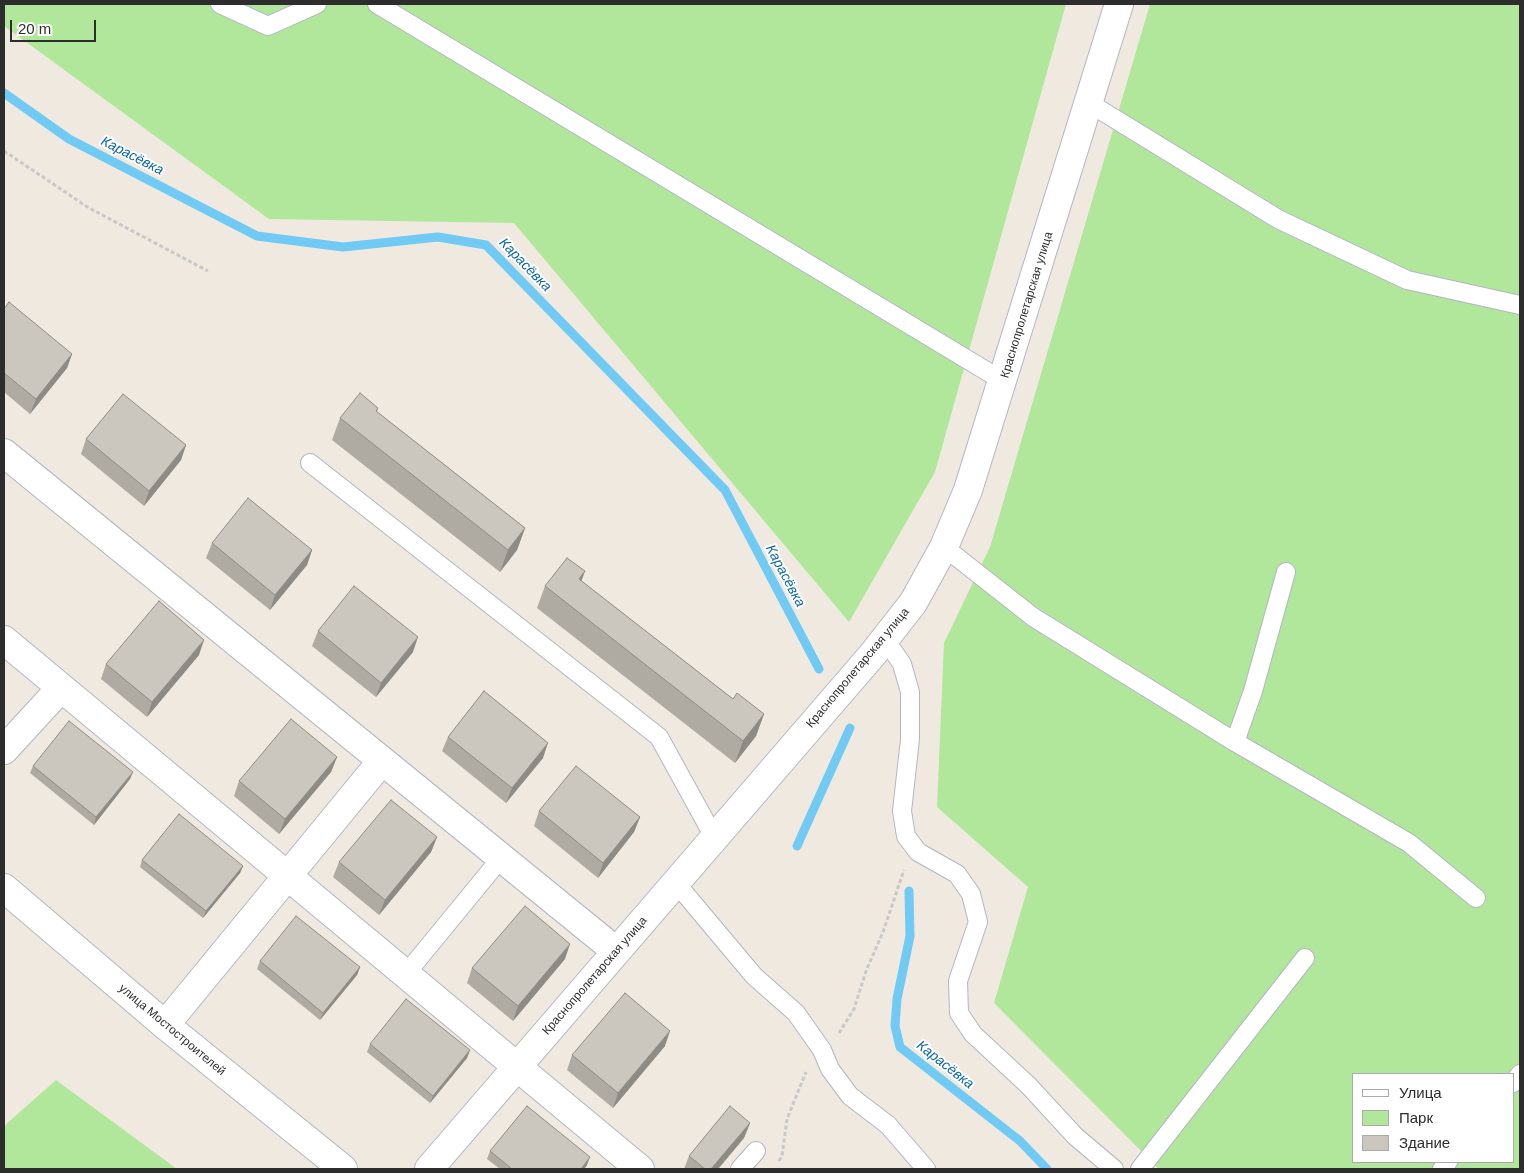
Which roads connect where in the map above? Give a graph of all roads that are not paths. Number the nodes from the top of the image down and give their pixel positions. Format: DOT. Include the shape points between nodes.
graph roads {
  1 [pos="220,4"];
  2 [pos="316,4"];
  3 [pos="377,4"];
  4 [pos="1119,4"];
  5 [pos="1089,103"];
  6 [pos="1520,305"];
  7 [pos="1003,381"];
  8 [pos="4,453"];
  9 [pos="310,463"];
  10 [pos="944,547"];
  11 [pos="1286,572"];
  12 [pos="885,639"];
  13 [pos="4,640"];
  14 [pos="60,689"];
  15 [pos="1235,742"];
  16 [pos="4,750"];
  17 [pos="381,762"];
  18 [pos="714,837"];
  19 [pos="501,858"];
  20 [pos="287,877"];
  21 [pos="676,883"];
  22 [pos="4,888"];
  23 [pos="1476,898"];
  24 [pos="616,951"];
  25 [pos="1305,958"];
  26 [pos="405,975"];
  27 [pos="165,1025"];
  28 [pos="517,1068"];
  29 [pos="756,1151"];
  30 [pos="344,1169"];
  31 [pos="429,1169"];
  32 [pos="640,1169"];
  33 [pos="740,1169"];
  34 [pos="926,1169"];
  35 [pos="1114,1169"];
  36 [pos="1140,1169"];
  1 -- 2 [label="lane" via="268,26"];
  3 -- 7 [label="lane"];
  4 -- 5 [label="street, Краснопролетарская улица"];
  5 -- 6 [label="lane" via="1278,219 1407,280"];
  5 -- 7 [label="street, Краснопролетарская улица"];
  7 -- 10 [label="street, Краснопролетарская улица" via="968,490"];
  8 -- 17 [label="street"];
  9 -- 18 [label="lane" via="659,737"];
  10 -- 12 [label="street, Краснопролетарская улица" via="913,602"];
  10 -- 15 [label="lane" via="1032,617"];
  11 -- 15 [label="lane" via="1253,691"];
  12 -- 18 [label="street, Краснопролетарская улица"];
  12 -- 35 [label="lane" via="902,664 910,692 910,738 902,810 906,836 918,852 958,874 971,894 978,922 958,981 959,1013 973,1034 1029,1086 1075,1136"];
  13 -- 14 [label="street"];
  14 -- 16 [label="street"];
  14 -- 20 [label="street"];
  15 -- 23 [label="lane" via="1409,842"];
  17 -- 19 [label="street"];
  17 -- 20 [label="street"];
  18 -- 21 [label="street, Краснопролетарская улица"];
  19 -- 24 [label="street"];
  19 -- 26 [label="lane"];
  20 -- 26 [label="street"];
  20 -- 27 [label="street"];
  21 -- 24 [label="street, Краснопролетарская улица"];
  21 -- 34 [label="lane" via="754,976 796,1013 850,1096 888,1125"];
  22 -- 27 [label="street, улица Мостостроителей"];
  24 -- 28 [label="street, Краснопролетарская улица"];
  25 -- 36 [label="lane"];
  26 -- 28 [label="street"];
  27 -- 30 [label="street, улица Мостостроителей"];
  28 -- 31 [label="street, Краснопролетарская улица"];
  28 -- 32 [label="street"];
  29 -- 33 [label="lane"];
}
